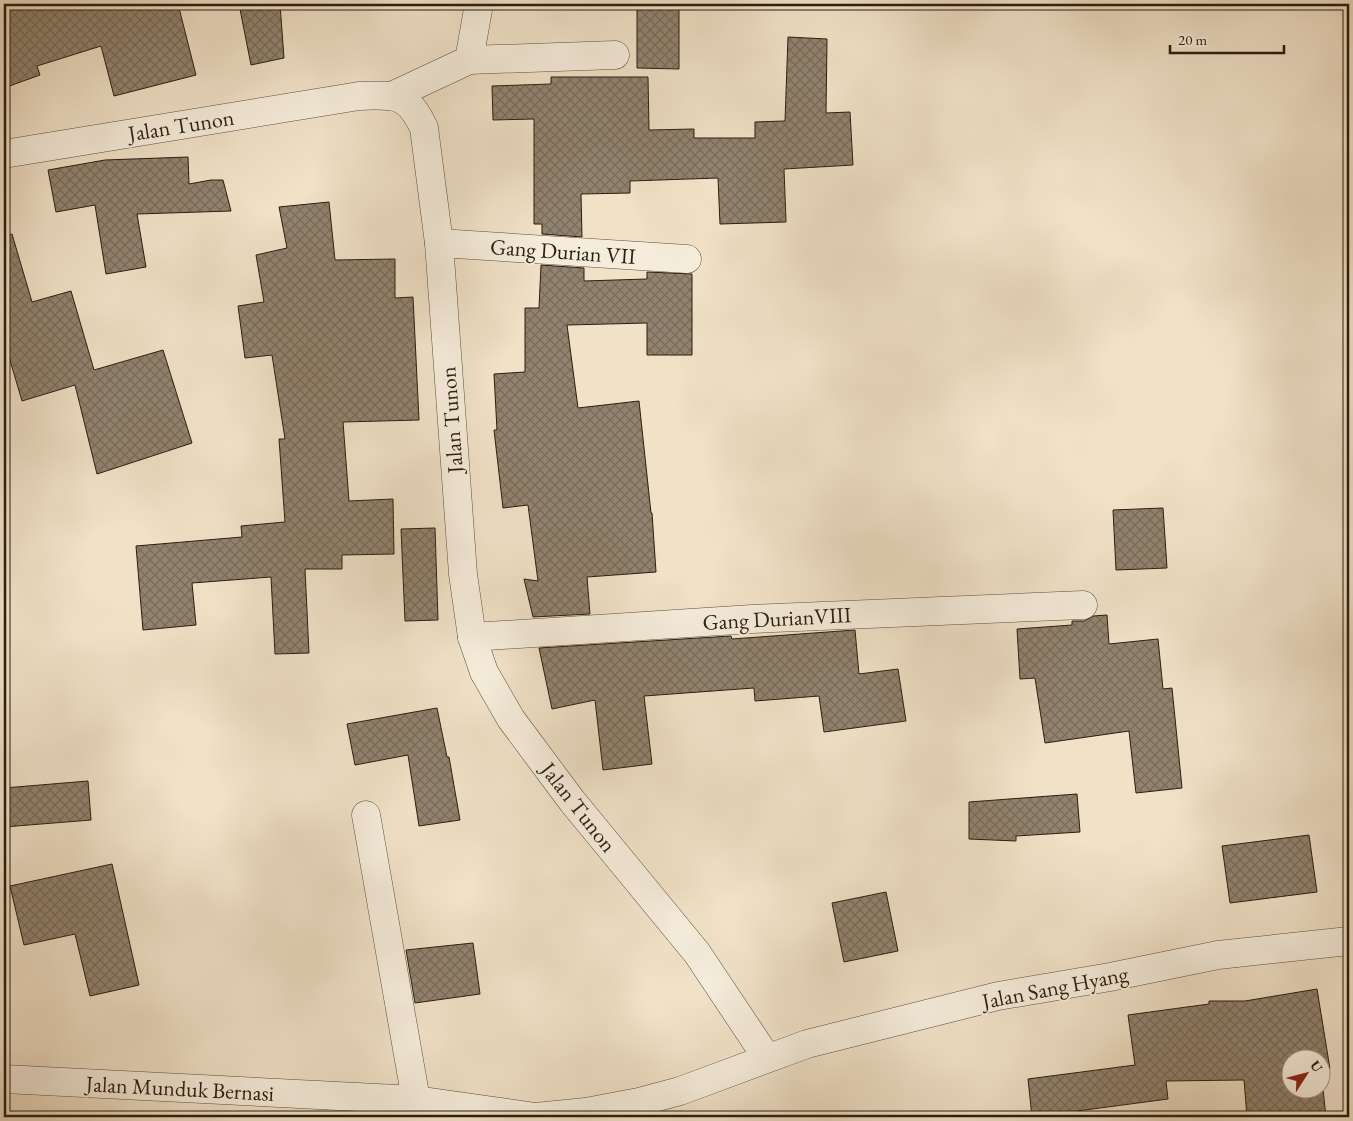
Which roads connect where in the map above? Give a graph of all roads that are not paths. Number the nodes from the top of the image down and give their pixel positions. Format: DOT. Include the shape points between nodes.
graph roads {
  1 [pos="479,4"];
  2 [pos="614,55"];
  3 [pos="470,60"];
  4 [pos="394,95"];
  5 [pos="4,154"];
  6 [pos="439,243"];
  7 [pos="687,259"];
  8 [pos="1083,605"];
  9 [pos="472,637"];
  10 [pos="366,815"];
  11 [pos="1349,941"];
  12 [pos="767,1058"];
  13 [pos="4,1079"];
  14 [pos="416,1100"];
  1 -- 3 [label="street"];
  2 -- 3 [label="street"];
  3 -- 4 [label="street"];
  4 -- 5 [label="street, Jalan Tunon" via="336,99"];
  4 -- 6 [label="street, Jalan Tunon" via="417,112 424,128"];
  6 -- 7 [label="street, Gang Durian VII"];
  6 -- 9 [label="street, Jalan Tunon" via="462,574"];
  8 -- 9 [label="street, Gang DurianVIII" via="752,619"];
  9 -- 12 [label="street, Jalan Tunon" via="484,672 511,719 572,801 697,953"];
  10 -- 14 [label="street"];
  11 -- 12 [label="street, Jalan Sang Hyang" via="1218,955 998,996 834,1037"];
  12 -- 14 [label="street, Jalan Munduk Bernasi" via="680,1091 586,1112 536,1117"];
  13 -- 14 [label="street, Jalan Munduk Bernasi"];
}
